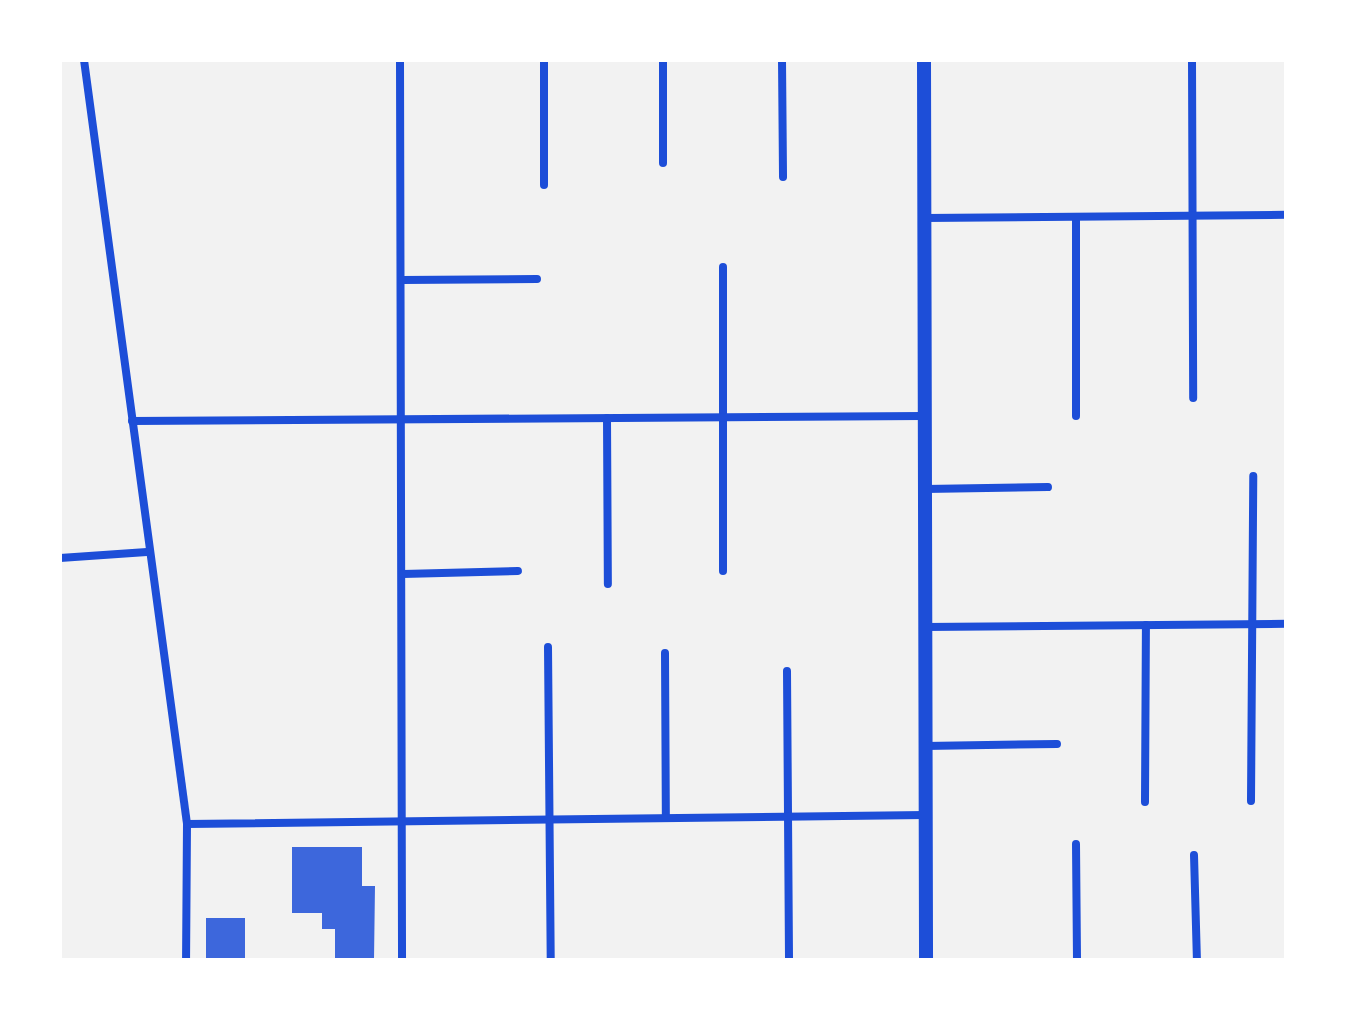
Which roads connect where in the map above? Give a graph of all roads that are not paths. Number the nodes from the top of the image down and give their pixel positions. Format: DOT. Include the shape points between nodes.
graph roads {
  1 [pos="84,60"];
  2 [pos="400,60"];
  3 [pos="544,60"];
  4 [pos="663,60"];
  5 [pos="782,60"];
  6 [pos="924,60"];
  7 [pos="1192,60"];
  8 [pos="663,163"];
  9 [pos="783,177"];
  10 [pos="544,185"];
  11 [pos="1286,215"];
  12 [pos="1193,216"];
  13 [pos="1076,217"];
  14 [pos="925,218"];
  15 [pos="723,267"];
  16 [pos="537,279"];
  17 [pos="402,280"];
  18 [pos="1193,398"];
  19 [pos="923,416"];
  20 [pos="1076,416"];
  21 [pos="722,417"];
  22 [pos="607,418"];
  23 [pos="404,419"];
  24 [pos="132,421"];
  25 [pos="1253,476"];
  26 [pos="1048,487"];
  27 [pos="924,489"];
  28 [pos="147,552"];
  29 [pos="60,558"];
  30 [pos="518,571"];
  31 [pos="723,571"];
  32 [pos="403,574"];
  33 [pos="608,584"];
  34 [pos="1252,624"];
  35 [pos="1286,624"];
  36 [pos="1146,625"];
  37 [pos="924,627"];
  38 [pos="548,647"];
  39 [pos="665,653"];
  40 [pos="787,671"];
  41 [pos="1057,744"];
  42 [pos="925,746"];
  43 [pos="1251,801"];
  44 [pos="1145,802"];
  45 [pos="925,815"];
  46 [pos="788,817"];
  47 [pos="666,818"];
  48 [pos="550,820"];
  49 [pos="402,822"];
  50 [pos="187,824"];
  51 [pos="1076,844"];
  52 [pos="1194,855"];
  53 [pos="186,960"];
  54 [pos="402,960"];
  55 [pos="551,960"];
  56 [pos="789,960"];
  57 [pos="926,960"];
  58 [pos="1077,960"];
  59 [pos="1197,960"];
  1 -- 24 [label="street"];
  2 -- 17 [label="street"];
  3 -- 10 [label="street"];
  4 -- 8 [label="street"];
  5 -- 9 [label="street"];
  6 -- 14 [label="street"];
  7 -- 12 [label="street"];
  11 -- 12 [label="street"];
  12 -- 13 [label="street"];
  12 -- 18 [label="street"];
  13 -- 14 [label="street"];
  13 -- 20 [label="street"];
  14 -- 19 [label="street"];
  15 -- 21 [label="street"];
  16 -- 17 [label="street"];
  17 -- 23 [label="street"];
  19 -- 21 [label="street"];
  19 -- 27 [label="street"];
  21 -- 22 [label="street"];
  21 -- 31 [label="street"];
  22 -- 23 [label="street"];
  22 -- 33 [label="street"];
  23 -- 24 [label="street"];
  23 -- 32 [label="street"];
  24 -- 28 [label="street"];
  25 -- 34 [label="street"];
  26 -- 27 [label="street"];
  27 -- 37 [label="street"];
  28 -- 29 [label="street"];
  28 -- 50 [label="street"];
  30 -- 32 [label="street"];
  32 -- 49 [label="street"];
  34 -- 35 [label="street"];
  34 -- 36 [label="street"];
  34 -- 43 [label="street"];
  36 -- 37 [label="street"];
  36 -- 44 [label="street"];
  37 -- 42 [label="street"];
  38 -- 48 [label="street"];
  39 -- 47 [label="street"];
  40 -- 46 [label="street"];
  41 -- 42 [label="street"];
  42 -- 45 [label="street"];
  45 -- 46 [label="street"];
  45 -- 57 [label="street"];
  46 -- 47 [label="street"];
  46 -- 56 [label="street"];
  47 -- 48 [label="street"];
  48 -- 49 [label="street"];
  48 -- 55 [label="street"];
  49 -- 50 [label="street"];
  49 -- 54 [label="street"];
  50 -- 53 [label="street"];
  51 -- 58 [label="street"];
  52 -- 59 [label="street"];
}
